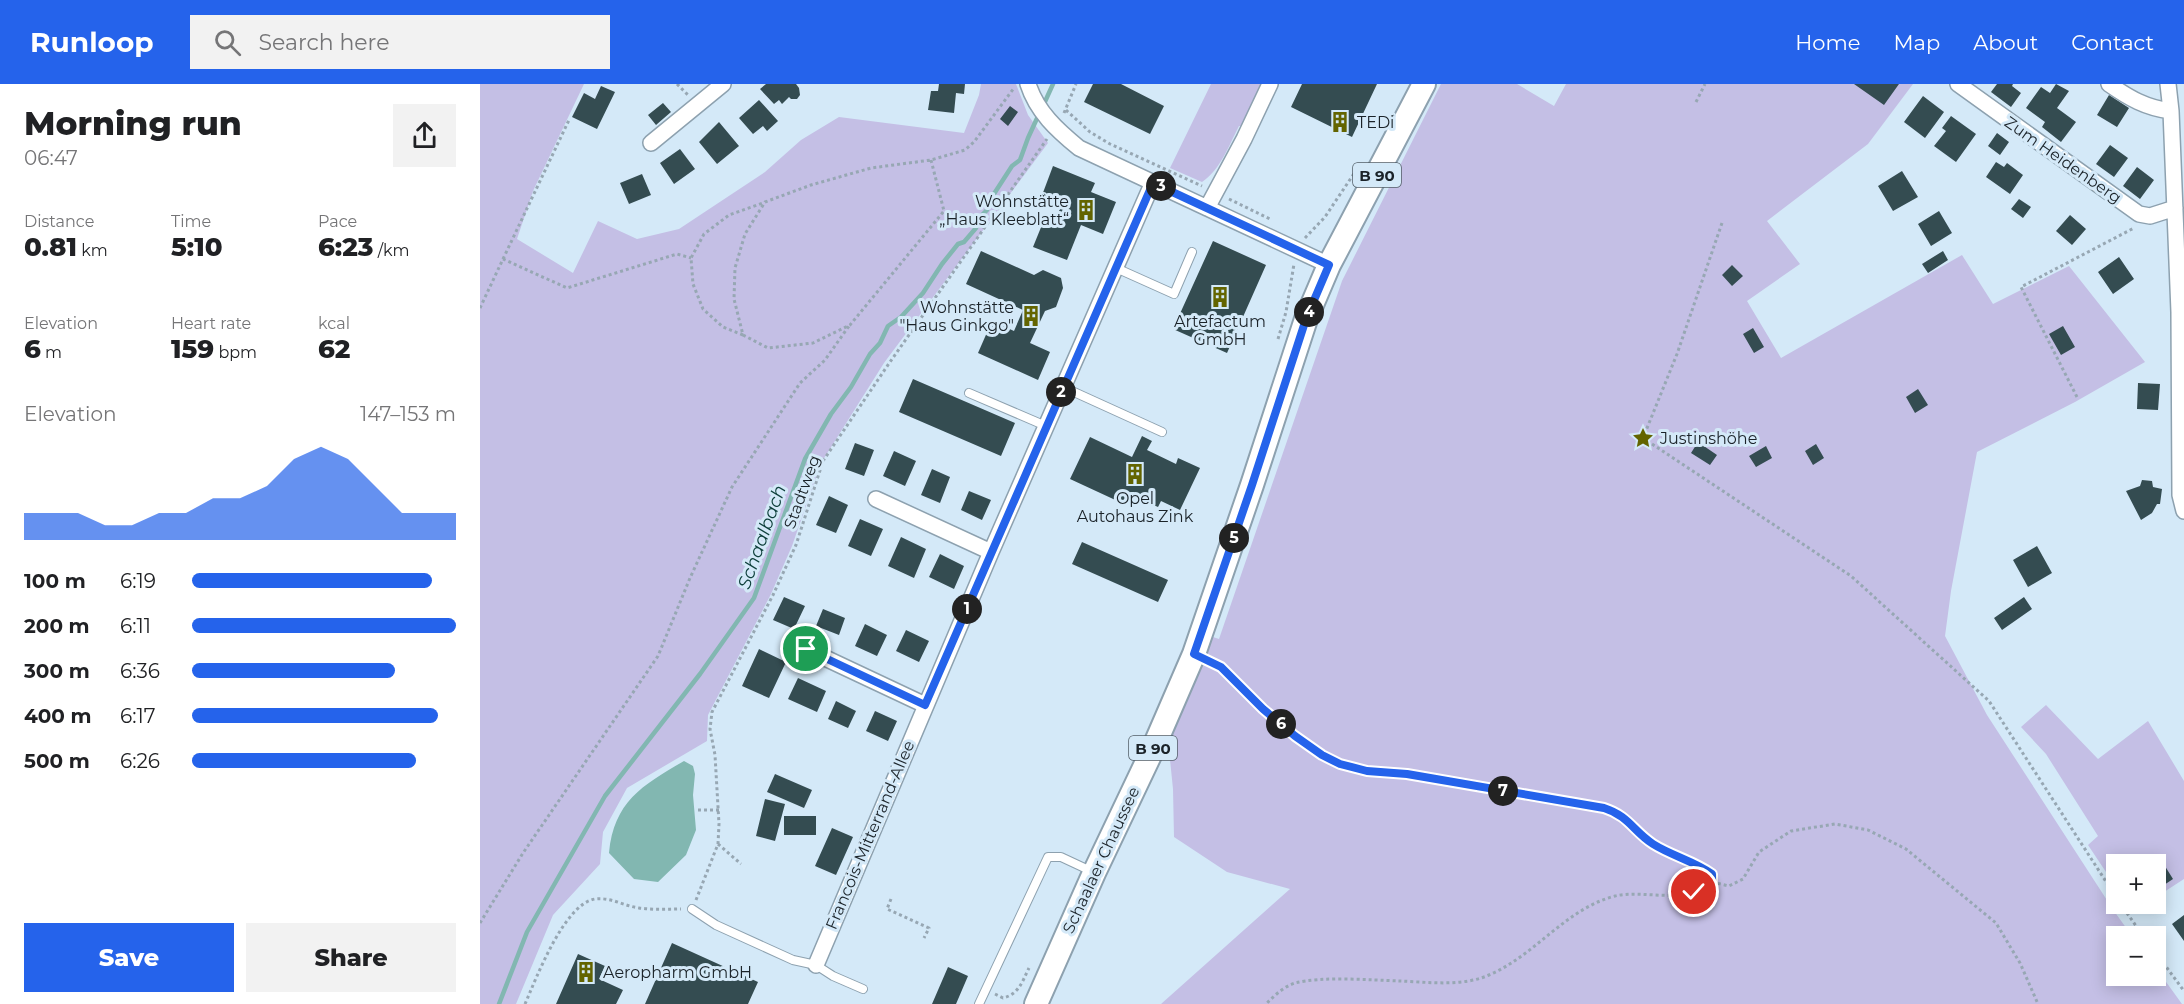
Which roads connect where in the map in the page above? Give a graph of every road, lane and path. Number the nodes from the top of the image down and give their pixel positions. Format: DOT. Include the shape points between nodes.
graph roads {
  1 [pos="723,84"];
  2 [pos="1017,84"];
  3 [pos="1076,84"];
  4 [pos="1270,84"];
  5 [pos="1424,84"];
  6 [pos="1705,84"];
  7 [pos="1958,84"];
  8 [pos="2109,84"];
  9 [pos="2168,84"];
  10 [pos="1030,88"];
  11 [pos="1696,102"];
  12 [pos="1066,111"];
  13 [pos="2171,111"];
  14 [pos="569,120"];
  15 [pos="1051,124"];
  16 [pos="651,143"];
  17 [pos="931,160"];
  18 [pos="1360,166"];
  19 [pos="1153,183"];
  20 [pos="1216,192"];
  21 [pos="765,202"];
  22 [pos="2179,207"];
  23 [pos="1207,208"];
  24 [pos="2150,216"];
  25 [pos="1276,222"];
  26 [pos="1722,223"];
  27 [pos="1300,251"];
  28 [pos="1192,252"];
  29 [pos="691,258"];
  30 [pos="504,259"];
  31 [pos="1329,265"];
  32 [pos="1116,268"];
  33 [pos="480,309"];
  34 [pos="2182,314"];
  35 [pos="850,325"];
  36 [pos="743,335"];
  37 [pos="1276,346"];
  38 [pos="1063,387"];
  39 [pos="969,393"];
  40 [pos="2077,397"];
  41 [pos="1046,426"];
  42 [pos="1162,432"];
  43 [pos="876,499"];
  44 [pos="2184,511"];
  45 [pos="991,552"];
  46 [pos="806,649"];
  47 [pos="1194,654"];
  48 [pos="925,705"];
  49 [pos="698,810"];
  50 [pos="719,810"];
  51 [pos="718,844"];
  52 [pos="741,864"];
  53 [pos="1094,873"];
  54 [pos="1712,882"];
  55 [pos="2106,882"];
  56 [pos="891,899"];
  57 [pos="693,909"];
  58 [pos="480,923"];
  59 [pos="924,938"];
  60 [pos="1034,959"];
  61 [pos="816,965"];
  62 [pos="2166,967"];
  63 [pos="862,989"];
  64 [pos="986,989"];
  65 [pos="2184,991"];
  66 [pos="525,1004"];
  67 [pos="979,1004"];
  68 [pos="1035,1004"];
  69 [pos="1266,1004"];
  70 [pos="2038,1004"];
  1 -- 16 [label="street"];
  2 -- 17 [label="path" via="965,150"];
  3 -- 12 [label="path, Stadtweg"];
  4 -- 20 [label="street"];
  5 -- 31 [label="main road, Schaalaer Chaussee / B 90"];
  6 -- 11 [label="path"];
  7 -- 24 [label="street, Zum Heidenberg" via="2139,214"];
  8 -- 13 [label="street" via="2137,102"];
  9 -- 13 [label="street"];
  10 -- 15 [label="street"];
  12 -- 15 [label="path, Stadtweg"];
  12 -- 20 [label="path" via="1110,144"];
  13 -- 22 [label="street"];
  14 -- 30 [label="path"];
  15 -- 19 [label="street" via="1080,148"];
  15 -- 50 [label="path, Stadtweg" via="823,461 796,545 712,712 710,729"];
  17 -- 21 [label="path" via="871,168 811,184"];
  17 -- 35 [label="path" via="944,211"];
  18 -- 27 [label="path" via="1325,217 1306,236"];
  19 -- 23 [label="street"];
  19 -- 32 [label="street, Francois-Mitterrand-Allee"];
  20 -- 23 [label="street"];
  20 -- 25 [label="path"];
  21 -- 29 [label="path" via="729,215 704,234"];
  21 -- 36 [label="path" via="745,234 735,268 734,299"];
  22 -- 24 [label="street"];
  22 -- 34 [label="street"];
  23 -- 27 [label="street"];
  24 -- 40 [label="path" via="2139,226 2021,287"];
  26 -- 55 [label="path" via="1643,438 1851,576 1989,701"];
  27 -- 31 [label="street"];
  27 -- 37 [label="path" via="1292,267 1286,312"];
  28 -- 32 [label="lane" via="1174,294"];
  29 -- 30 [label="path" via="677,254 567,288"];
  29 -- 36 [label="path" via="693,284 703,309 723,327"];
  30 -- 33 [label="path"];
  31 -- 47 [label="main road, Schaalaer Chaussee / B 90" via="1306,319"];
  32 -- 38 [label="street, Francois-Mitterrand-Allee"];
  34 -- 44 [label="street" via="2180,495"];
  35 -- 36 [label="path" via="813,343 768,348"];
  35 -- 58 [label="path" via="825,360 800,383 732,487 658,656 523,853"];
  38 -- 41 [label="street, Francois-Mitterrand-Allee"];
  38 -- 42 [label="lane"];
  39 -- 41 [label="lane"];
  41 -- 45 [label="street, Francois-Mitterrand-Allee"];
  43 -- 45 [label="street"];
  45 -- 48 [label="street, Francois-Mitterrand-Allee"];
  46 -- 48 [label="street"];
  47 -- 53 [label="main road, Schaalaer Chaussee / B 90"];
  47 -- 54 [label="path" via="1221,667 1295,736 1340,764 1604,808 1618,813 1652,843 1712,874"];
  48 -- 61 [label="street, Francois-Mitterrand-Allee"];
  49 -- 50 [label="path"];
  50 -- 51 [label="path, Stadtweg"];
  51 -- 52 [label="path"];
  51 -- 57 [label="path, Stadtweg"];
  53 -- 64 [label="lane" via="1061,857 1048,857"];
  53 -- 68 [label="main road, Schaalaer Chaussee / B 90"];
  54 -- 69 [label="path" via="1694,892 1619,895 1596,902 1516,961 1488,976 1453,982 1360,979 1294,984"];
  54 -- 70 [label="path" via="1730,886 1743,879 1759,852 1791,831 1835,824 1868,830 1906,849 1996,923"];
  56 -- 59 [label="path" via="886,909 929,928"];
  57 -- 61 [label="lane" via="725,929 793,960"];
  57 -- 66 [label="path" via="638,908 610,899 592,899 577,910 553,942"];
  60 -- 64 [label="path" via="1012,996 1003,998"];
  61 -- 63 [label="lane"];
  62 -- 65 [label="path"];
  64 -- 67 [label="lane"];
}
